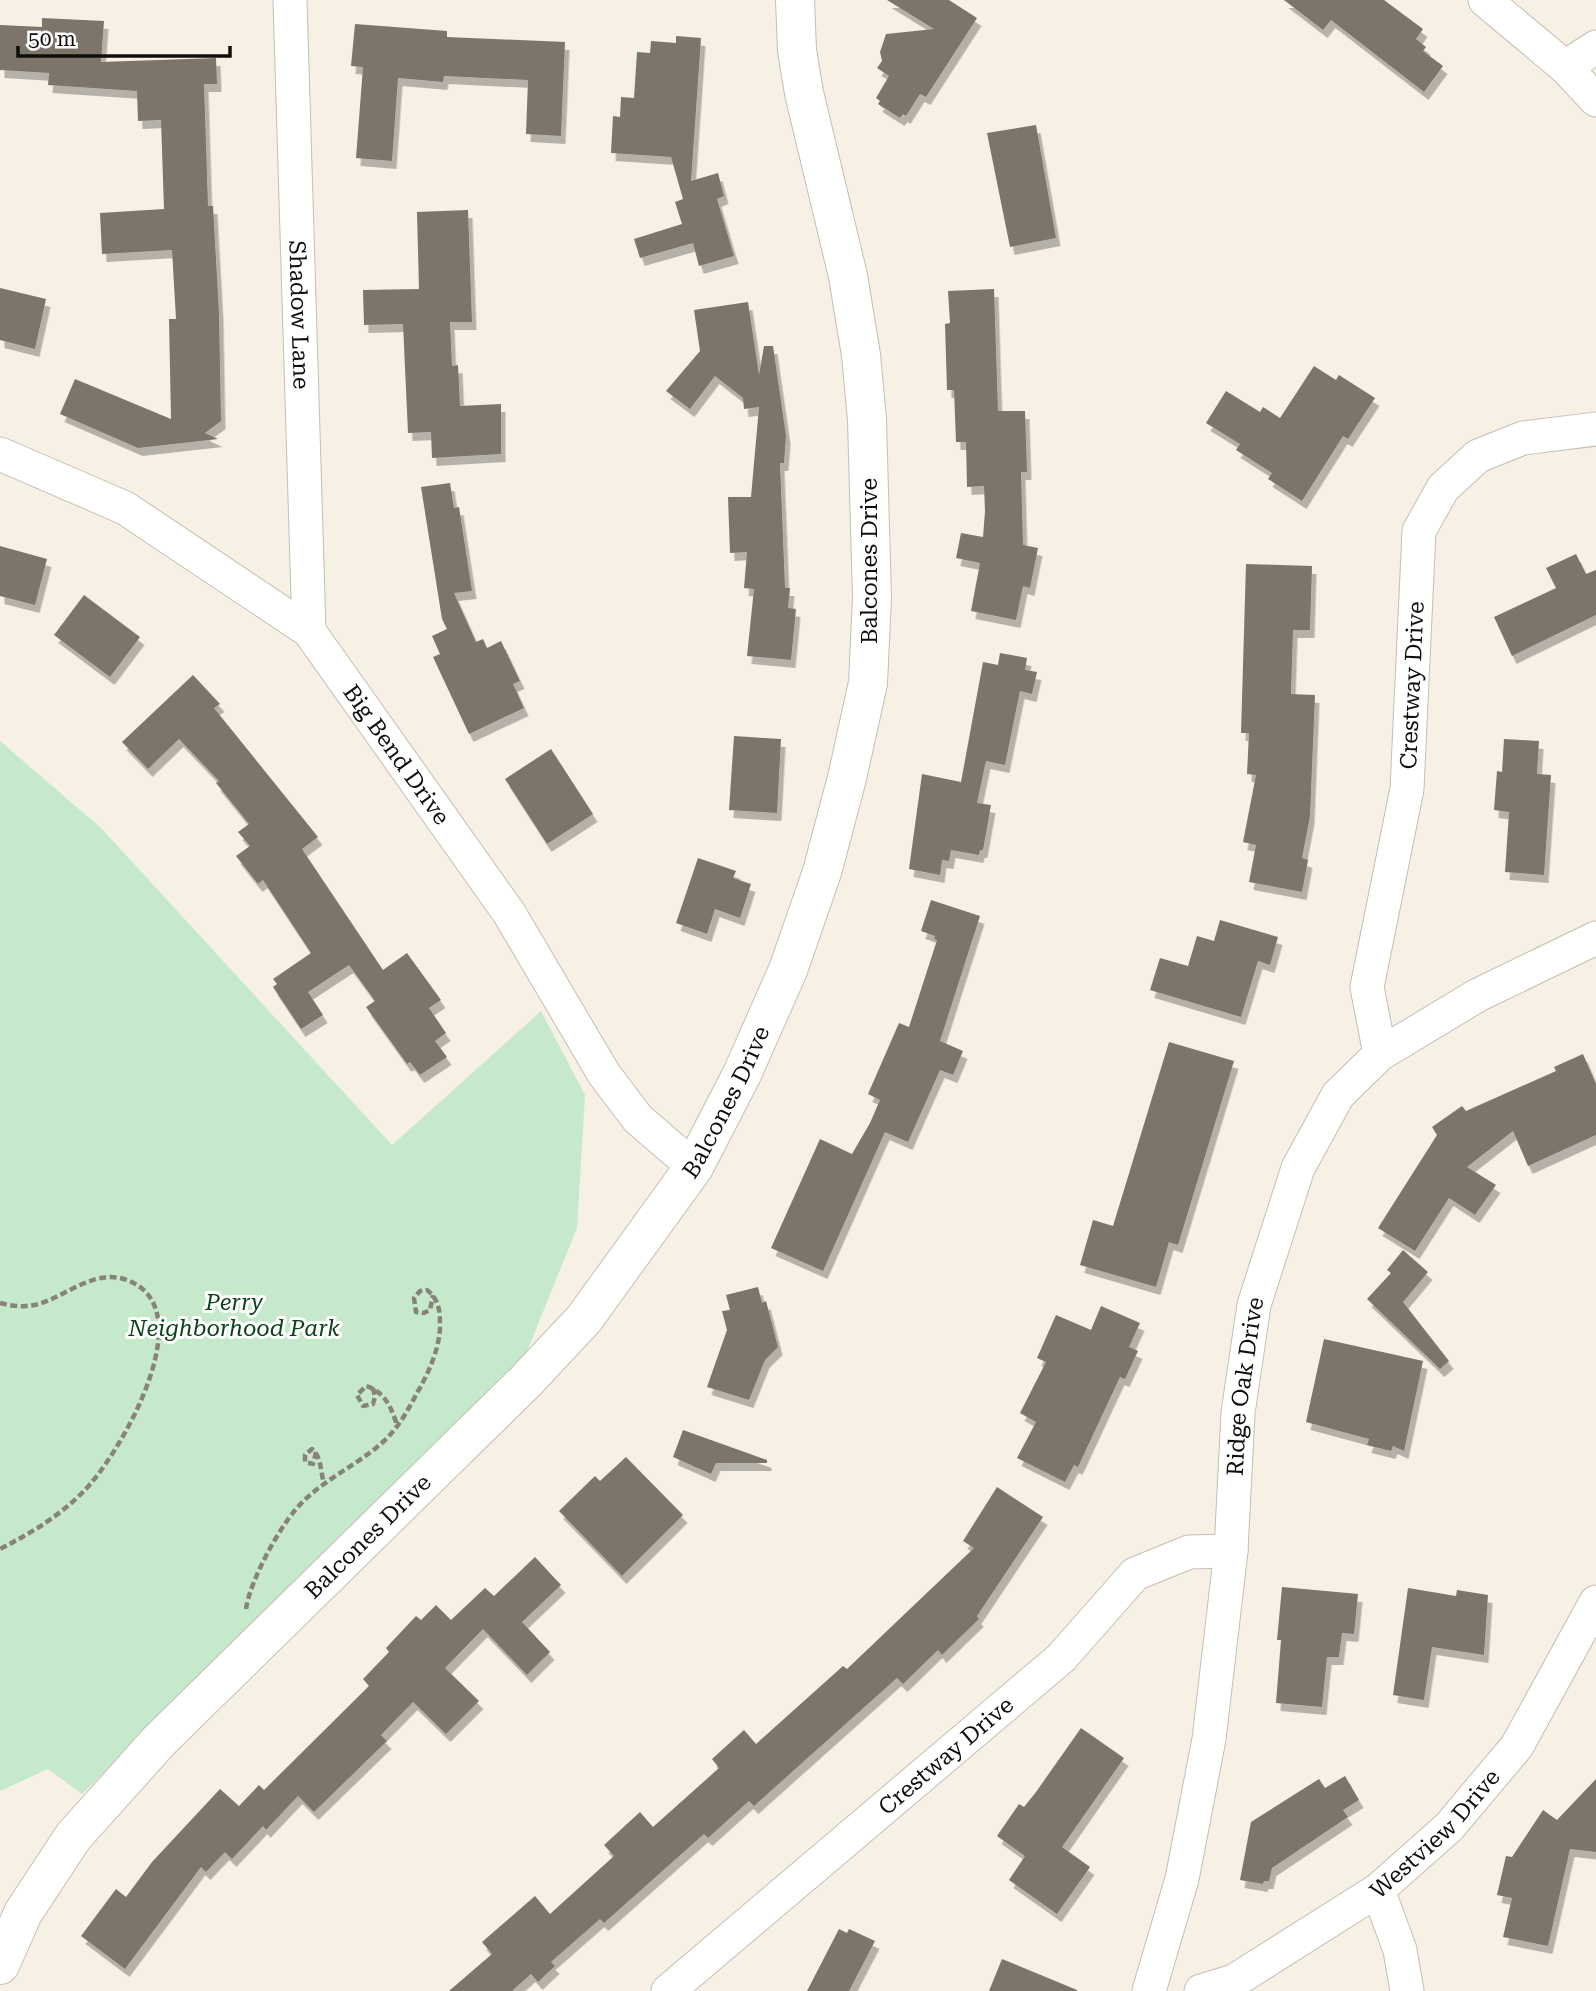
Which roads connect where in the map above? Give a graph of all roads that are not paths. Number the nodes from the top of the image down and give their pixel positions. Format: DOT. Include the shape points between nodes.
graph roads {
  1 [pos="290,0"];
  2 [pos="795,0"];
  3 [pos="1485,0"];
  4 [pos="1596,47"];
  5 [pos="1565,67"];
  6 [pos="1596,100"];
  7 [pos="1596,429"];
  8 [pos="0,454"];
  9 [pos="309,631"];
  10 [pos="1596,938"];
  11 [pos="1380,1054"];
  12 [pos="694,1167"];
  13 [pos="1231,1551"];
  14 [pos="1596,1602"];
  15 [pos="1378,1890"];
  16 [pos="0,1965"];
  17 [pos="668,1991"];
  18 [pos="1149,1991"];
  19 [pos="1201,1991"];
  20 [pos="1407,1991"];
  1 -- 9 [label="street, Shadow Lane"];
  2 -- 12 [label="street, Balcones Drive" via="804,93 848,276 861,355 872,524 867,683 822,872 788,971"];
  3 -- 5 [label="street"];
  4 -- 5 [label="street"];
  5 -- 6 [label="street"];
  7 -- 11 [label="street, Crestway Drive" via="1523,438 1478,456 1443,488 1419,531 1407,789 1367,987"];
  8 -- 9 [label="street, Big Bend Drive" via="125,508"];
  9 -- 12 [label="street, Big Bend Drive" via="509,913 604,1074 638,1119"];
  10 -- 11 [label="street, Ridge Oak Drive" via="1478,995"];
  11 -- 13 [label="street, Ridge Oak Drive" via="1338,1095 1298,1168 1254,1305 1238,1413"];
  12 -- 16 [label="street, Balcones Drive" via="576,1328 159,1741 73,1837 23,1913"];
  13 -- 17 [label="street, Crestway Drive" via="1189,1552 1135,1574 1060,1658"];
  13 -- 18 [label="street, Ridge Oak Drive" via="1209,1738 1182,1879"];
  14 -- 15 [label="street, Westview Drive" via="1517,1746 1449,1827"];
  15 -- 19 [label="street, Westview Drive" via="1234,1981"];
  15 -- 20 [label="street" via="1400,1950"];
}
